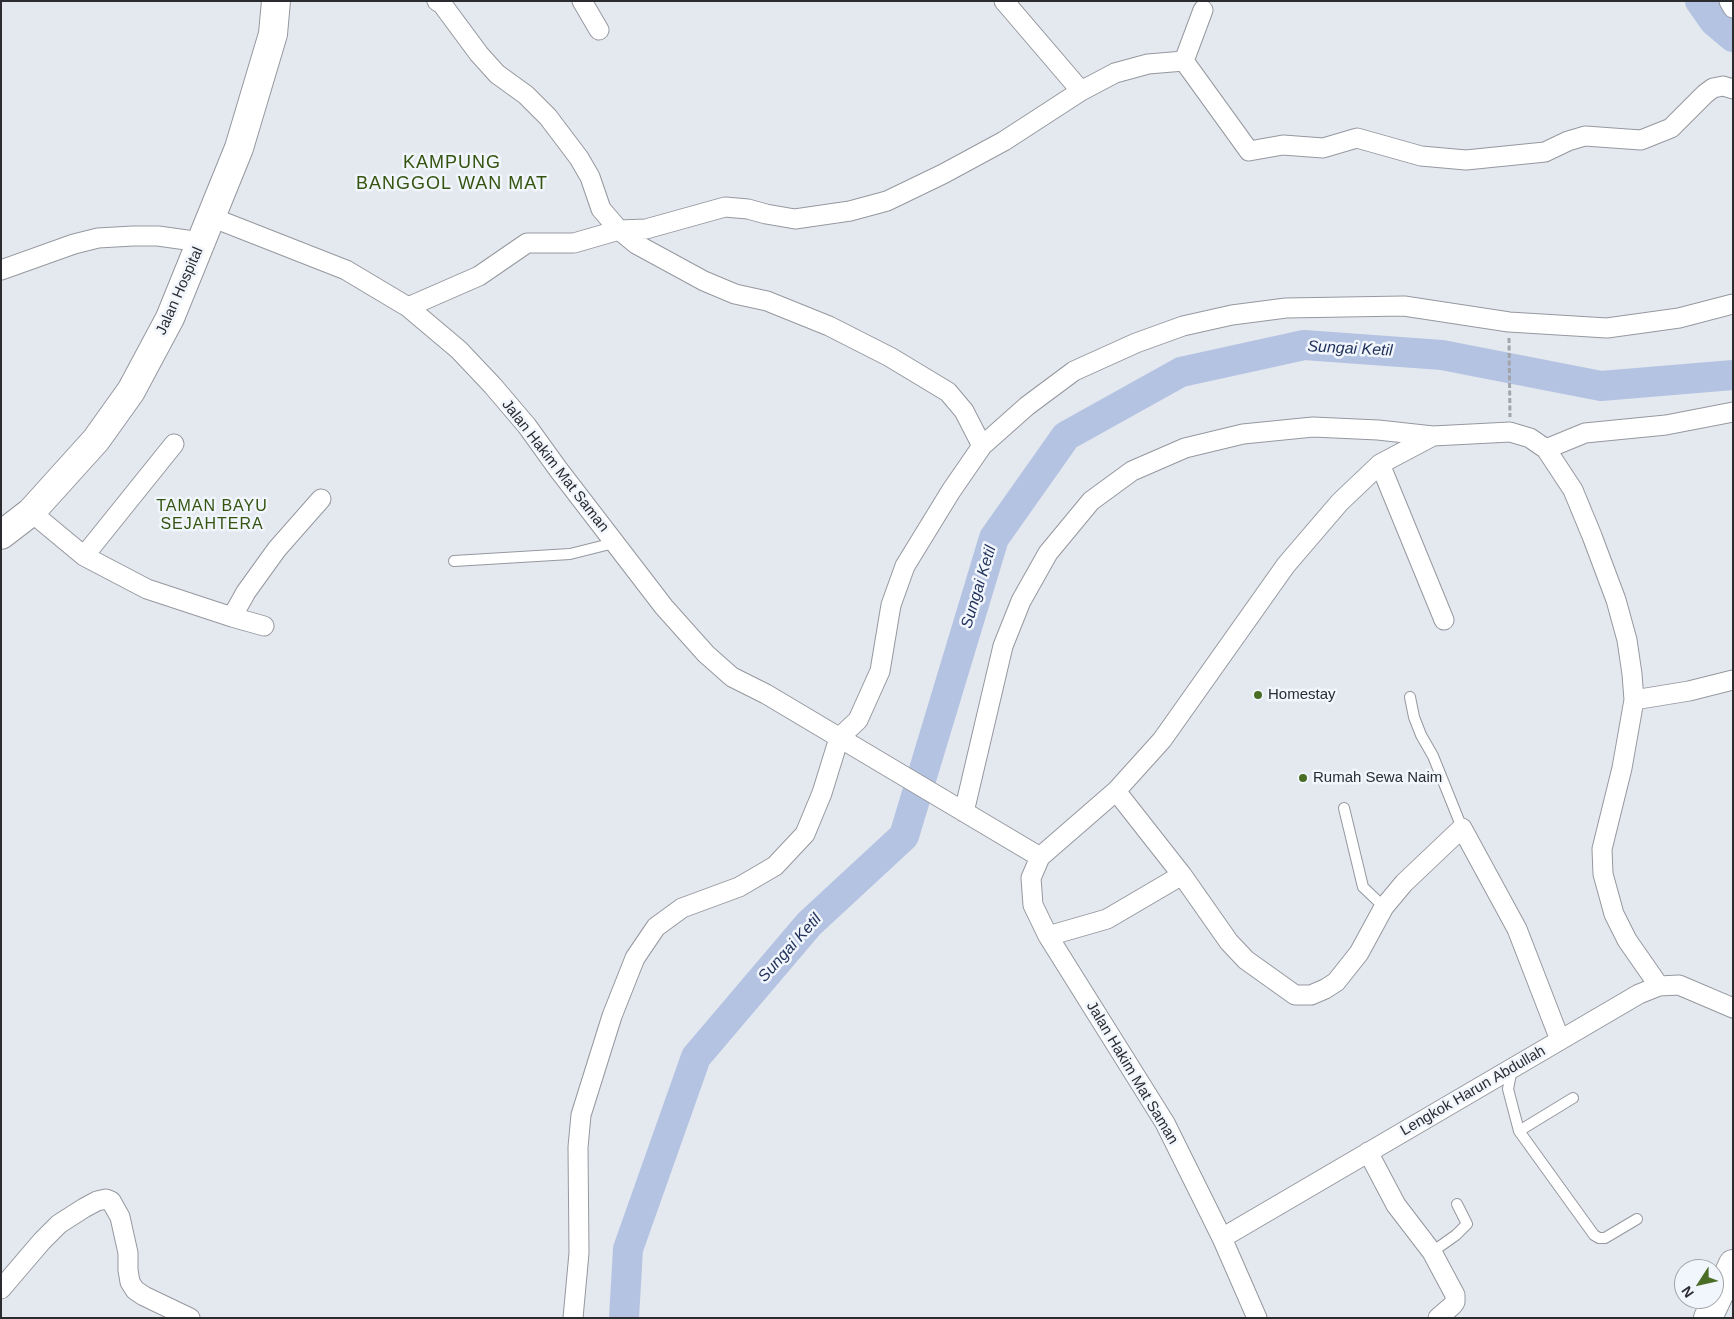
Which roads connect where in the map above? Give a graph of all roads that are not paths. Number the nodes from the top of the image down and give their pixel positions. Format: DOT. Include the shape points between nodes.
graph roads {
  1 [pos="276,1"];
  2 [pos="437,1"];
  3 [pos="582,1"];
  4 [pos="1004,1"];
  5 [pos="1729,1"];
  6 [pos="1733,8"];
  7 [pos="1203,10"];
  8 [pos="598,30"];
  9 [pos="1184,62"];
  10 [pos="1733,89"];
  11 [pos="1081,91"];
  12 [pos="211,217"];
  13 [pos="619,230"];
  14 [pos="201,242"];
  15 [pos="1,270"];
  16 [pos="1733,304"];
  17 [pos="408,307"];
  18 [pos="1733,412"];
  19 [pos="1433,436"];
  20 [pos="174,444"];
  21 [pos="982,446"];
  22 [pos="1546,449"];
  23 [pos="1380,464"];
  24 [pos="321,499"];
  25 [pos="31,512"];
  26 [pos="1,535"];
  27 [pos="614,542"];
  28 [pos="84,556"];
  29 [pos="454,561"];
  30 [pos="232,617"];
  31 [pos="1444,620"];
  32 [pos="264,626"];
  33 [pos="1733,680"];
  34 [pos="1410,697"];
  35 [pos="1634,700"];
  36 [pos="839,738"];
  37 [pos="1116,791"];
  38 [pos="1344,808"];
  39 [pos="964,812"];
  40 [pos="1462,828"];
  41 [pos="1040,857"];
  42 [pos="1182,875"];
  43 [pos="1384,907"];
  44 [pos="1048,936"];
  45 [pos="1658,986"];
  46 [pos="1733,1008"];
  47 [pos="1560,1040"];
  48 [pos="1512,1068"];
  49 [pos="1573,1098"];
  50 [pos="1519,1131"];
  51 [pos="1368,1152"];
  52 [pos="1457,1204"];
  53 [pos="1637,1219"];
  54 [pos="1222,1238"];
  55 [pos="1432,1252"];
  56 [pos="1733,1264"];
  57 [pos="1,1289"];
  58 [pos="190,1318"];
  59 [pos="573,1318"];
  60 [pos="1257,1318"];
  61 [pos="1438,1318"];
  62 [pos="1708,1318"];
  1 -- 12 [label="main road, Jalan Hospital" via="273,34 242,139"];
  2 -- 13 [label="street" via="497,74 542,111 566,140 590,177 601,209"];
  3 -- 8 [label="street"];
  4 -- 11 [label="street"];
  5 -- 6 [label="street"];
  7 -- 9 [label="street"];
  9 -- 10 [label="street" via="1249,151 1283,145 1323,148 1357,138 1421,156 1466,160 1545,152 1585,136 1641,140 1671,128 1713,88"];
  9 -- 11 [label="street" via="1148,64 1114,73"];
  11 -- 13 [label="street" via="1004,141 887,202 795,219 725,207 646,229"];
  12 -- 14 [label="main road, Jalan Hospital"];
  12 -- 17 [label="street, Jalan Hakim Mat Saman" via="346,270"];
  13 -- 17 [label="street" via="574,243 527,243 479,276"];
  13 -- 21 [label="street" via="636,244 704,281 829,326 890,357 948,392 964,410"];
  14 -- 15 [label="street" via="158,236 98,238"];
  14 -- 25 [label="main road, Jalan Hospital" via="170,318 131,391 96,440"];
  16 -- 21 [label="street" via="1679,318 1607,328 1509,322 1404,306 1286,308 1232,315 1183,326 1074,371 1027,406"];
  17 -- 27 [label="street, Jalan Hakim Mat Saman" via="459,350 493,386"];
  18 -- 22 [label="street" via="1666,425 1585,433"];
  19 -- 22 [label="street" via="1510,432 1530,438"];
  19 -- 23 [label="street"];
  19 -- 39 [label="street" via="1313,427 1244,434 1184,448 1132,471 1091,501 1048,553 1017,610 1003,646"];
  20 -- 28 [label="street"];
  21 -- 36 [label="street" via="905,566 891,605 880,670 858,720"];
  22 -- 35 [label="street" via="1573,490 1616,600 1627,640"];
  23 -- 31 [label="street"];
  23 -- 37 [label="street" via="1340,502 1286,565 1162,740"];
  24 -- 30 [label="street" via="277,549"];
  25 -- 26 [label="main road, Jalan Hospital"];
  25 -- 28 [label="street"];
  27 -- 29 [label="lane" via="570,554"];
  27 -- 36 [label="street, Jalan Hakim Mat Saman" via="684,630 732,677"];
  28 -- 30 [label="street" via="147,589"];
  30 -- 32 [label="street"];
  33 -- 35 [label="street" via="1682,693"];
  34 -- 40 [label="lane" via="1418,726"];
  35 -- 45 [label="street" via="1622,768 1602,849 1603,874 1623,932"];
  36 -- 39 [label="street, Jalan Hakim Mat Saman"];
  36 -- 59 [label="street" via="822,793 804,834 775,866 739,887 682,908 656,927 635,958 612,1016 581,1114 578,1147 579,1253"];
  37 -- 41 [label="street"];
  37 -- 42 [label="street"];
  38 -- 43 [label="lane" via="1363,887"];
  39 -- 41 [label="street, Jalan Hakim Mat Saman"];
  40 -- 43 [label="street" via="1404,883"];
  40 -- 47 [label="street" via="1518,929"];
  41 -- 44 [label="street, Jalan Hakim Mat Saman" via="1031,878 1033,905"];
  42 -- 43 [label="street" via="1229,942 1246,960 1295,995 1310,995 1336,982 1359,953"];
  42 -- 44 [label="street" via="1107,919"];
  44 -- 54 [label="street, Jalan Hakim Mat Saman" via="1165,1123"];
  45 -- 46 [label="street, Lengkok Harun Abdullah" via="1679,985"];
  45 -- 47 [label="street, Lengkok Harun Abdullah"];
  47 -- 48 [label="street, Lengkok Harun Abdullah"];
  48 -- 50 [label="lane" via="1508,1089"];
  48 -- 51 [label="street, Lengkok Harun Abdullah"];
  49 -- 50 [label="lane"];
  50 -- 53 [label="lane" via="1594,1235 1605,1238"];
  51 -- 54 [label="street, Lengkok Harun Abdullah"];
  51 -- 55 [label="street" via="1396,1205"];
  52 -- 55 [label="lane" via="1467,1224"];
  54 -- 60 [label="street, Jalan Hakim Mat Saman"];
  55 -- 61 [label="street" via="1456,1295 1453,1305"];
  56 -- 62 [label="main road"];
  57 -- 58 [label="street" via="60,1224 97,1201 106,1199 111,1201 120,1217 130,1282 135,1290"];
}
